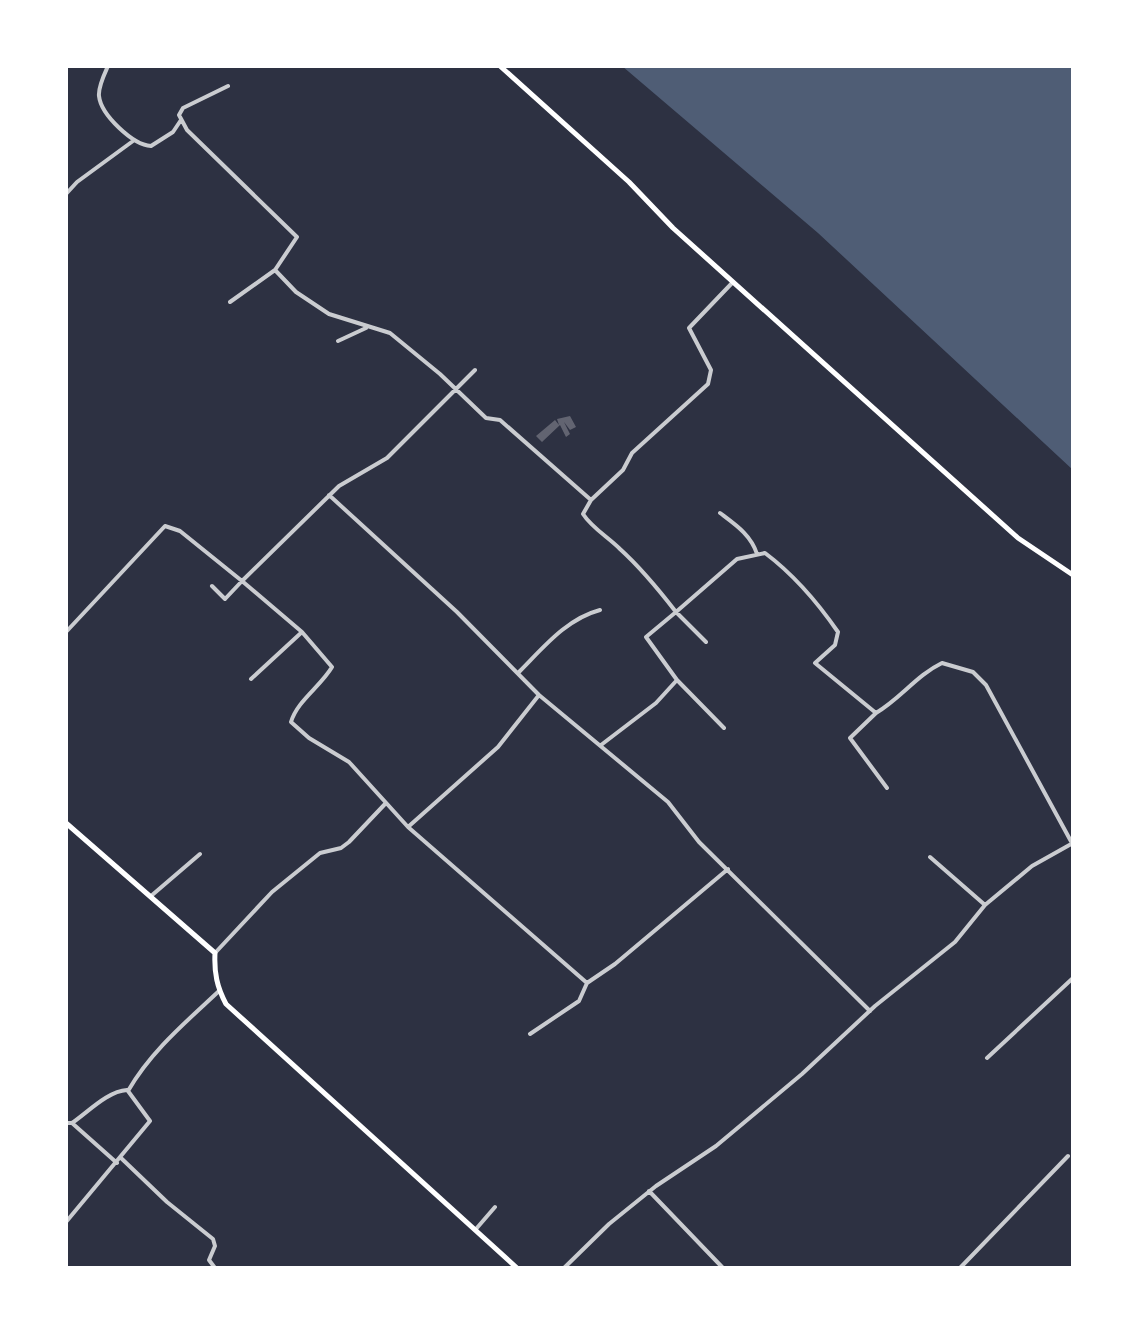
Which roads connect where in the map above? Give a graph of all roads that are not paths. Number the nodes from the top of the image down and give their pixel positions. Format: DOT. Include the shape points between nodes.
graph roads {
  1 [pos="108,66"];
  2 [pos="500,66"];
  3 [pos="228,86"];
  4 [pos="181,120"];
  5 [pos="133,141"];
  6 [pos="66,194"];
  7 [pos="275,270"];
  8 [pos="733,282"];
  9 [pos="230,302"];
  10 [pos="368,327"];
  11 [pos="338,341"];
  12 [pos="475,370"];
  13 [pos="454,389"];
  14 [pos="329,495"];
  15 [pos="591,500"];
  16 [pos="720,513"];
  17 [pos="757,554"];
  18 [pos="1073,575"];
  19 [pos="242,581"];
  20 [pos="212,586"];
  21 [pos="600,610"];
  22 [pos="676,612"];
  23 [pos="66,632"];
  24 [pos="302,632"];
  25 [pos="706,642"];
  26 [pos="519,672"];
  27 [pos="251,679"];
  28 [pos="677,680"];
  29 [pos="539,695"];
  30 [pos="876,713"];
  31 [pos="724,728"];
  32 [pos="601,745"];
  33 [pos="887,788"];
  34 [pos="386,804"];
  35 [pos="66,823"];
  36 [pos="408,827"];
  37 [pos="1073,844"];
  38 [pos="200,854"];
  39 [pos="930,857"];
  40 [pos="728,869"];
  41 [pos="150,897"];
  42 [pos="985,905"];
  43 [pos="215,953"];
  44 [pos="1073,978"];
  45 [pos="587,983"];
  46 [pos="219,991"];
  47 [pos="870,1011"];
  48 [pos="530,1034"];
  49 [pos="987,1058"];
  50 [pos="128,1091"];
  51 [pos="69,1123"];
  52 [pos="1068,1156"];
  53 [pos="119,1160"];
  54 [pos="649,1191"];
  55 [pos="495,1207"];
  56 [pos="66,1222"];
  57 [pos="476,1229"];
  58 [pos="215,1268"];
  59 [pos="517,1268"];
  60 [pos="564,1268"];
  61 [pos="723,1268"];
  62 [pos="960,1268"];
  1 -- 5 [label="street" via="100,102"];
  2 -- 8 [label="main road"];
  3 -- 4 [label="street" via="183,108"];
  4 -- 5 [label="street" via="151,146"];
  4 -- 7 [label="street" via="297,237"];
  5 -- 6 [label="street"];
  7 -- 9 [label="street"];
  7 -- 10 [label="street" via="329,314"];
  8 -- 15 [label="street" via="689,328 709,365 708,384 632,453 623,470"];
  8 -- 18 [label="main road" via="1018,538"];
  10 -- 11 [label="street"];
  10 -- 13 [label="street" via="390,333"];
  12 -- 13 [label="street"];
  13 -- 14 [label="street" via="387,458"];
  13 -- 15 [label="street" via="486,418 500,420"];
  14 -- 19 [label="street"];
  14 -- 26 [label="street"];
  15 -- 22 [label="street" via="583,514 588,523 634,562"];
  16 -- 17 [label="street" via="744,532"];
  17 -- 22 [label="street" via="737,559"];
  17 -- 30 [label="street" via="765,553 782,566 823,610 838,632 835,645 815,663"];
  19 -- 20 [label="street" via="225,599"];
  19 -- 23 [label="street" via="180,531 165,526"];
  19 -- 24 [label="street"];
  21 -- 26 [label="street" via="561,631"];
  22 -- 25 [label="street"];
  22 -- 28 [label="street" via="646,637"];
  24 -- 27 [label="street"];
  24 -- 34 [label="street" via="332,667 291,722 349,762"];
  26 -- 29 [label="street"];
  28 -- 31 [label="street"];
  28 -- 32 [label="street"];
  29 -- 32 [label="street"];
  29 -- 36 [label="street" via="498,747"];
  30 -- 33 [label="street" via="850,738"];
  30 -- 37 [label="street" via="942,663 973,672 986,685"];
  32 -- 40 [label="street" via="668,802"];
  34 -- 36 [label="street"];
  34 -- 43 [label="street" via="349,842 320,853 272,892"];
  35 -- 41 [label="main road"];
  36 -- 45 [label="street"];
  37 -- 42 [label="street" via="1032,866"];
  38 -- 41 [label="street"];
  39 -- 42 [label="street"];
  40 -- 45 [label="street"];
  40 -- 47 [label="street"];
  41 -- 43 [label="main road"];
  42 -- 47 [label="street" via="955,942"];
  43 -- 46 [label="main road"];
  44 -- 49 [label="street"];
  45 -- 48 [label="street" via="579,1001"];
  46 -- 50 [label="street" via="168,1039"];
  46 -- 57 [label="main road" via="259,1035"];
  47 -- 54 [label="street" via="716,1146"];
  50 -- 51 [label="street" via="108,1096"];
  50 -- 53 [label="street" via="150,1121"];
  51 -- 53 [label="street"];
  52 -- 62 [label="street"];
  53 -- 56 [label="street"];
  53 -- 58 [label="street" via="213,1239 209,1260"];
  54 -- 60 [label="street"];
  54 -- 61 [label="street"];
  55 -- 57 [label="street"];
  57 -- 59 [label="main road"];
}
